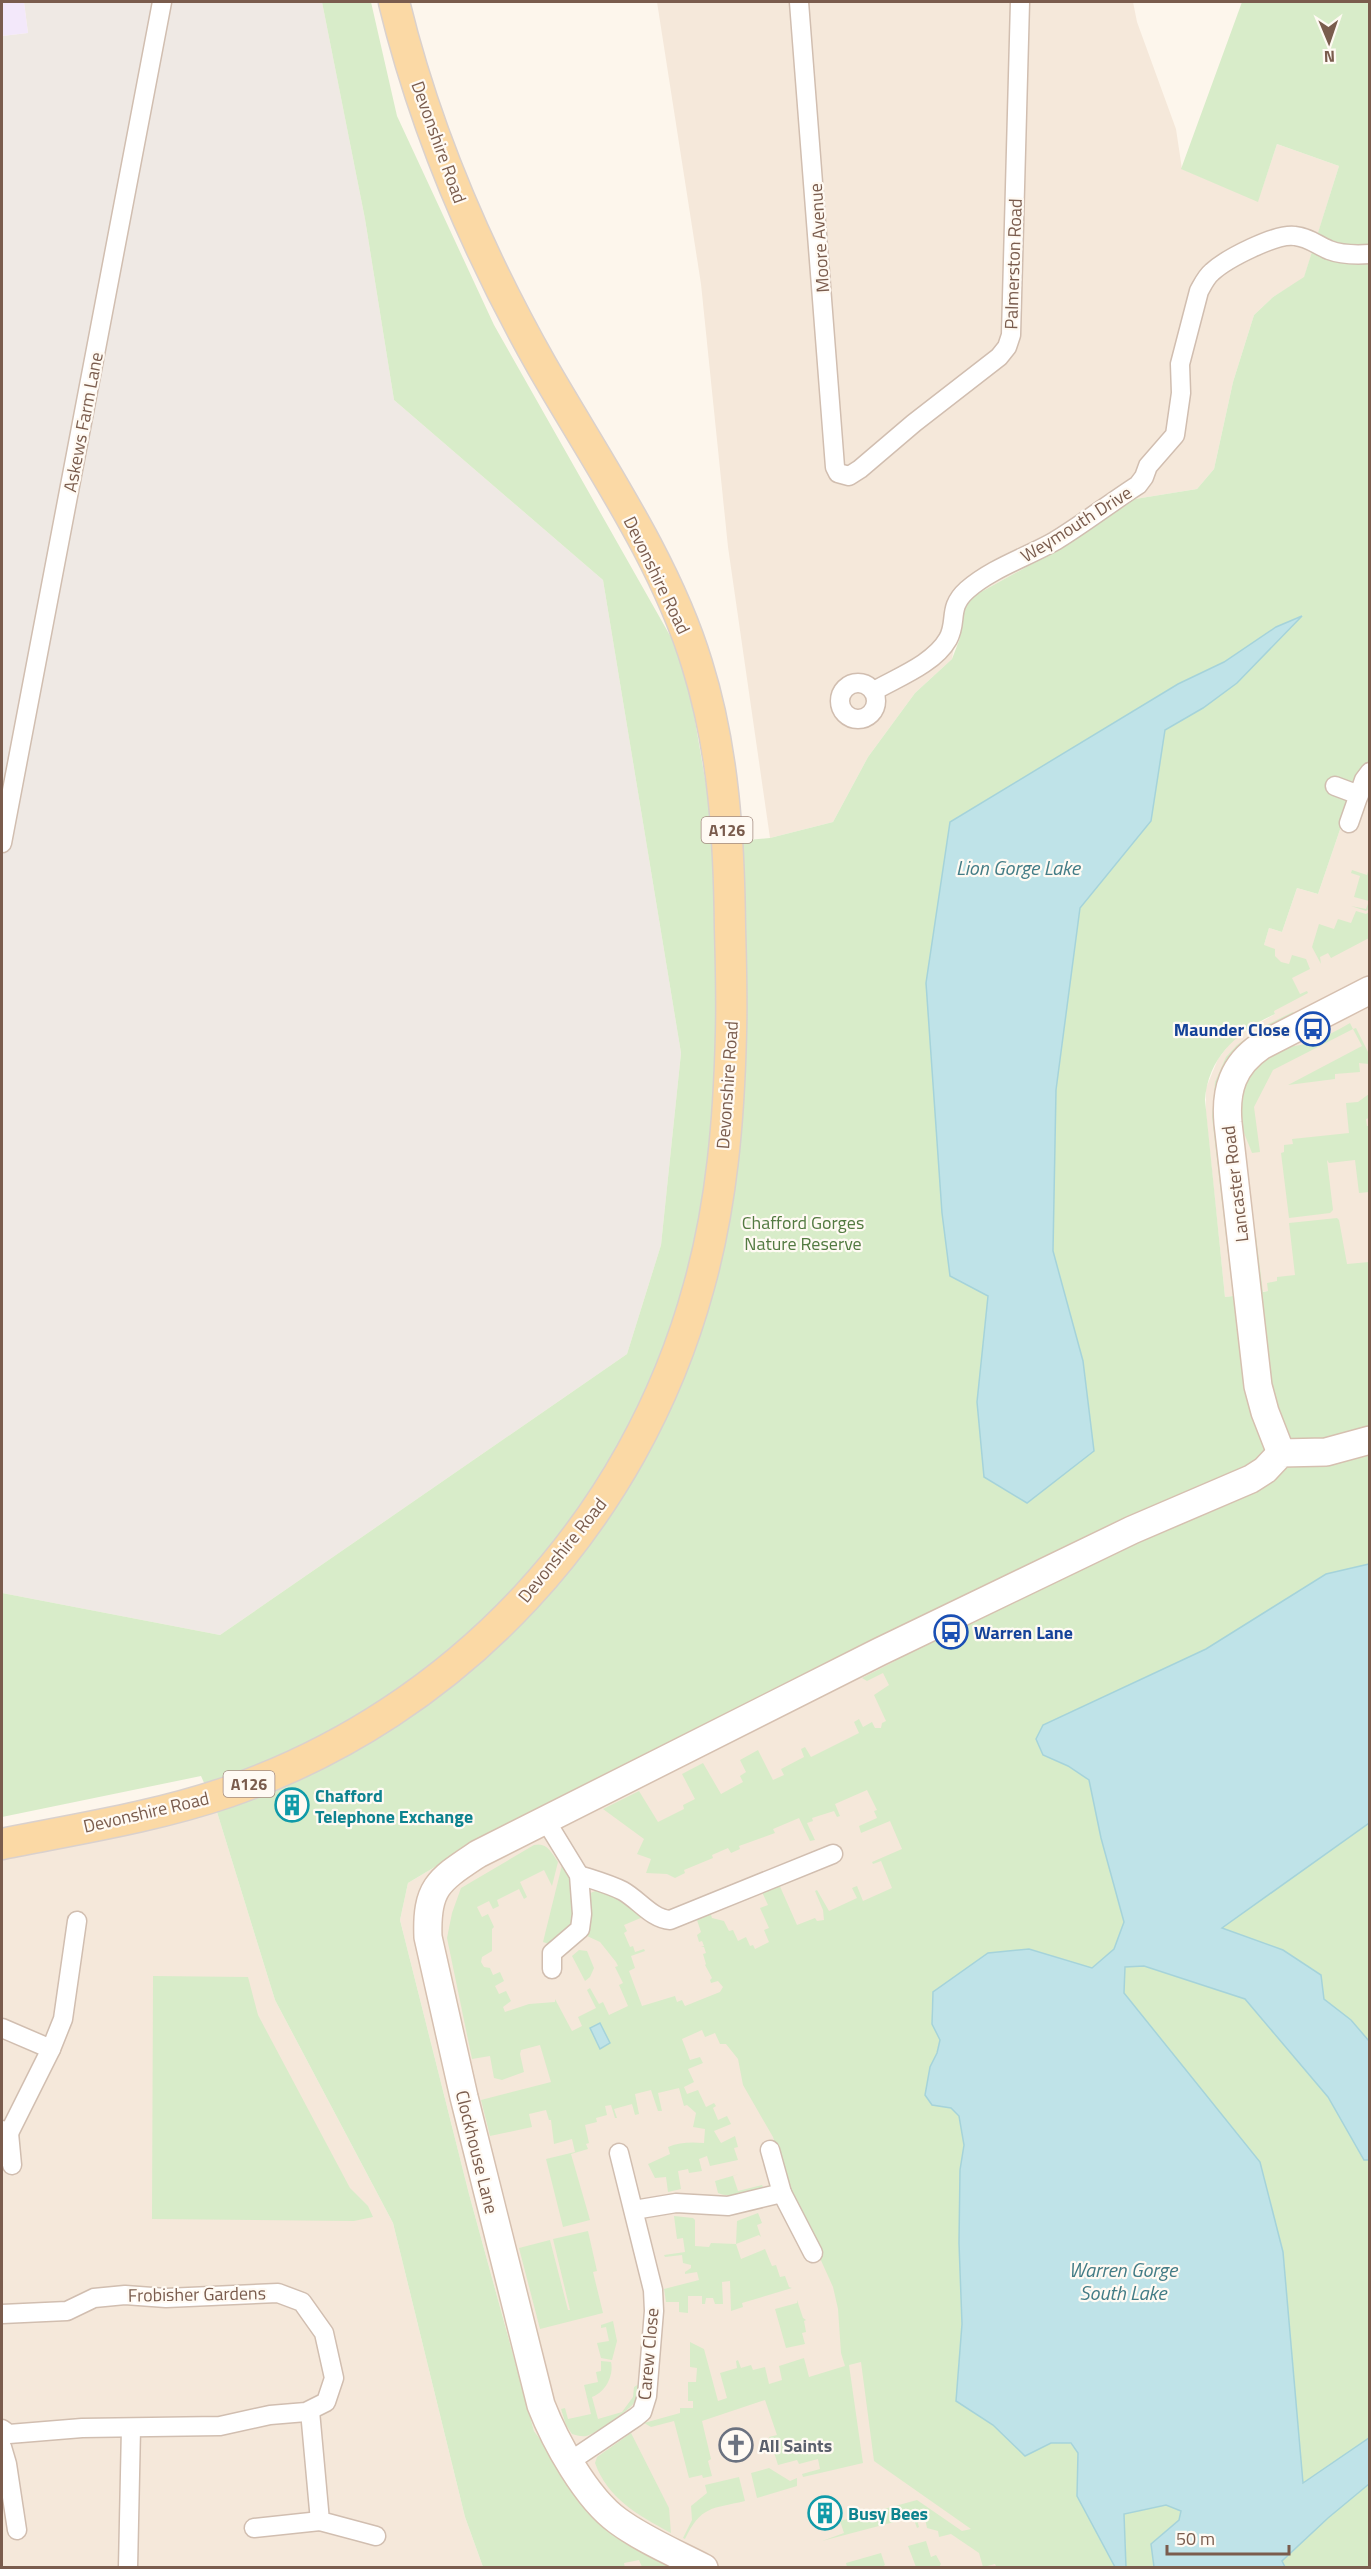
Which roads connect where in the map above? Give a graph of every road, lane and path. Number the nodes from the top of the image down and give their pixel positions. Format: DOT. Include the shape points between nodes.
graph roads {
  1 [pos="162,2"];
  2 [pos="394,2"];
  3 [pos="799,2"];
  4 [pos="1020,2"];
  5 [pos="1370,254"];
  6 [pos="838,473"];
  7 [pos="874,691"];
  8 [pos="1370,772"];
  9 [pos="1335,786"];
  10 [pos="1359,795"];
  11 [pos="1349,823"];
  12 [pos="2,843"];
  13 [pos="1370,990"];
  14 [pos="1370,1440"];
  15 [pos="1281,1453"];
  16 [pos="546,1821"];
  17 [pos="2,1844"];
  18 [pos="833,1854"];
  19 [pos="579,1875"];
  20 [pos="78,1921"];
  21 [pos="549,1956"];
  22 [pos="2,2028"];
  23 [pos="51,2049"];
  24 [pos="5,2132"];
  25 [pos="770,2150"];
  26 [pos="619,2153"];
  27 [pos="12,2165"];
  28 [pos="782,2193"];
  29 [pos="634,2210"];
  30 [pos="813,2253"];
  31 [pos="2,2314"];
  32 [pos="310,2410"];
  33 [pos="131,2428"];
  34 [pos="3,2440"];
  35 [pos="569,2462"];
  36 [pos="320,2521"];
  37 [pos="254,2528"];
  38 [pos="17,2530"];
  39 [pos="376,2536"];
  40 [pos="128,2568"];
  41 [pos="704,2568"];
  1 -- 12 [label="street, Askews Farm Lane"];
  2 -- 17 [label="main road, Devonshire Road / A126" via="427,117 467,217 516,319 659,570 694,655 712,720 729,843 732,1004 720,1186 706,1256 694,1305 658,1403 607,1496 536,1587 467,1656 363,1731 291,1767 208,1798 156,1812"];
  3 -- 6 [label="street, Moore Avenue"];
  4 -- 6 [label="street, Palmerston Road" via="1011,335 1007,347 860,469 849,476"];
  5 -- 7 [label="street, Weymouth Drive" via="1329,250 1294,235 1278,237 1213,270 1204,280 1180,364 1181,393 1175,435 1148,466 1138,485 1056,540 966,591 957,603 945,644 914,670"];
  8 -- 10 [label="street"];
  9 -- 10 [label="street"];
  10 -- 11 [label="street"];
  13 -- 15 [label="street, Lancaster Road" via="1255,1050 1239,1066 1227,1093 1258,1386"];
  14 -- 15 [label="street" via="1326,1452"];
  15 -- 16 [label="street" via="1251,1479 1132,1530 889,1647"];
  16 -- 19 [label="street"];
  16 -- 35 [label="street, Clockhouse Lane" via="478,1854 439,1882 427,1919 464,2097 527,2356 550,2429"];
  18 -- 19 [label="street" via="801,1876 670,1920 661,1920 612,1886"];
  19 -- 21 [label="street" via="580,1929"];
  20 -- 23 [label="street" via="63,2019"];
  22 -- 23 [label="street"];
  23 -- 24 [label="street"];
  24 -- 27 [label="street"];
  25 -- 28 [label="street"];
  26 -- 29 [label="street, Carew Close"];
  28 -- 29 [label="street" via="728,2206 676,2203"];
  28 -- 30 [label="street"];
  29 -- 35 [label="street, Carew Close" via="654,2306 645,2404 636,2417"];
  31 -- 32 [label="street, Frobisher Gardens" via="67,2311 94,2298 125,2295 166,2298 278,2293 302,2302 324,2333 334,2378 326,2402"];
  32 -- 33 [label="street" via="220,2427"];
  32 -- 36 [label="street"];
  33 -- 34 [label="street" via="82,2427"];
  33 -- 40 [label="street"];
  34 -- 38 [label="street"];
  35 -- 41 [label="street, Clockhouse Lane" via="616,2520"];
  36 -- 37 [label="street"];
  36 -- 39 [label="street"];
}
